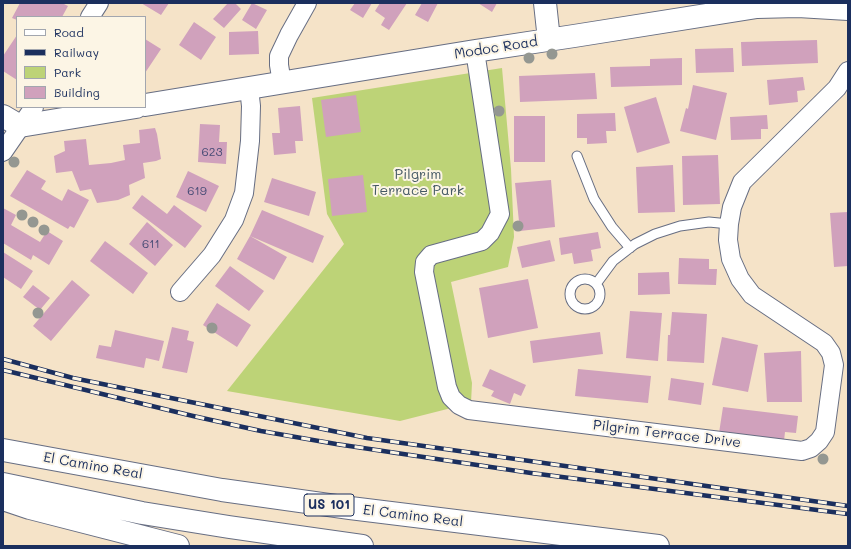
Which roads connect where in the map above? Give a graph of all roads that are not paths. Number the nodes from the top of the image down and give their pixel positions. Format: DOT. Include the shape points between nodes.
graph roads {
  1 [pos="99,3"];
  2 [pos="307,3"];
  3 [pos="545,3"];
  4 [pos="848,9"];
  5 [pos="91,16"];
  6 [pos="549,40"];
  7 [pos="474,51"];
  8 [pos="848,71"];
  9 [pos="282,83"];
  10 [pos="249,88"];
  11 [pos="146,105"];
  12 [pos="32,108"];
  13 [pos="127,108"];
  14 [pos="12,121"];
  15 [pos="3,152"];
  16 [pos="577,156"];
  17 [pos="729,224"];
  18 [pos="630,248"];
  19 [pos="596,284"];
  20 [pos="180,292"];
  21 [pos="3,450"];
  22 [pos="3,484"];
  23 [pos="3,498"];
  24 [pos="178,546"];
  25 [pos="362,546"];
  26 [pos="658,546"];
  1 -- 5 [label="street"];
  2 -- 9 [label="street" via="279,56"];
  3 -- 6 [label="main road"];
  4 -- 6 [label="main road, Modoc Road" via="758,7"];
  6 -- 7 [label="main road, Modoc Road"];
  7 -- 9 [label="main road, Modoc Road"];
  7 -- 17 [label="street, Pilgrim Terrace Drive" via="500,214 490,233 482,241 431,255 425,262 424,272 447,387 451,397 459,405 469,410 802,451 811,448 825,432 834,365 831,353 824,343 752,295 740,279 731,259"];
  8 -- 17 [label="street, Pilgrim Terrace Drive" via="837,88 742,182 732,207"];
  9 -- 10 [label="main road, Modoc Road"];
  10 -- 11 [label="main road, Modoc Road"];
  10 -- 20 [label="street" via="250,141 244,193 234,220 212,255"];
  12 -- 14 [label="street"];
  13 -- 14 [label="main road"];
  14 -- 15 [label="street"];
  16 -- 18 [label="lane" via="594,199 612,227"];
  17 -- 18 [label="lane" via="709,222 680,226 655,234"];
  18 -- 19 [label="lane" via="613,261"];
  21 -- 26 [label="main road, El Camino Real / US 101" via="222,490"];
  22 -- 25 [label="main road" via="142,513"];
  23 -- 24 [label="main road" via="30,508"];
}
